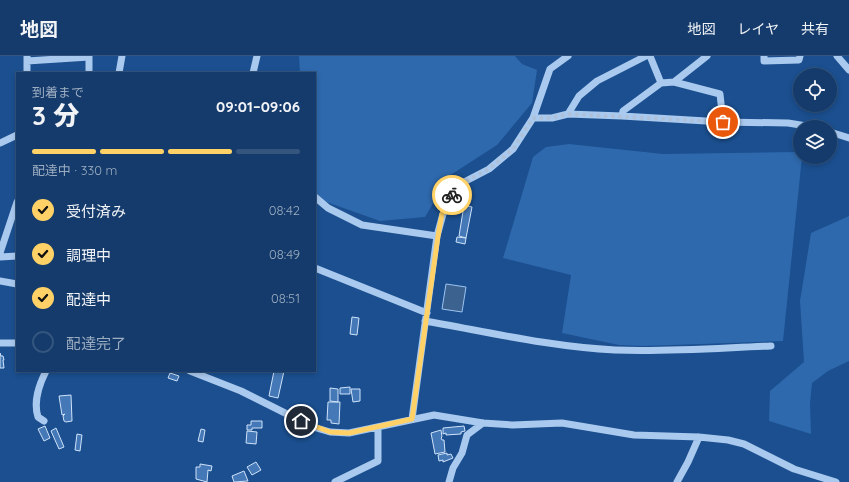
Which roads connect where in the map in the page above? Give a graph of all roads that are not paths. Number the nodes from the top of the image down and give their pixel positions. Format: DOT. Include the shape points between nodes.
graph roads {
  1 [pos="122,56"];
  2 [pos="257,56"];
  3 [pos="568,56"];
  4 [pos="646,56"];
  5 [pos="650,56"];
  6 [pos="707,56"];
  7 [pos="764,56"];
  8 [pos="800,56"];
  9 [pos="837,56"];
  10 [pos="89,57"];
  11 [pos="27,59"];
  12 [pos="849,70"];
  13 [pos="27,72"];
  14 [pos="89,72"];
  15 [pos="119,72"];
  16 [pos="254,72"];
  17 [pos="674,82"];
  18 [pos="662,83"];
  19 [pos="568,114"];
  20 [pos="622,116"];
  21 [pos="533,118"];
  22 [pos="723,122"];
  23 [pos="793,124"];
  24 [pos="837,134"];
  25 [pos="16,135"];
  26 [pos="849,138"];
  27 [pos="0,143"];
  28 [pos="316,198"];
  29 [pos="16,205"];
  30 [pos="438,236"];
  31 [pos="0,254"];
  32 [pos="16,256"];
  33 [pos="0,257"];
  34 [pos="316,268"];
  35 [pos="0,281"];
  36 [pos="16,284"];
  37 [pos="427,313"];
  38 [pos="425,321"];
  39 [pos="0,342"];
  40 [pos="16,343"];
  41 [pos="771,346"];
  42 [pos="46,372"];
  43 [pos="192,372"];
  44 [pos="412,419"];
  45 [pos="44,421"];
  46 [pos="483,423"];
  47 [pos="378,428"];
  48 [pos="699,437"];
  49 [pos="336,482"];
  50 [pos="449,482"];
  51 [pos="677,482"];
  52 [pos="836,482"];
  1 -- 15 [label="street"];
  2 -- 16 [label="street"];
  3 -- 21 [label="street" via="550,69"];
  4 -- 19 [label="street" via="597,81 579,96"];
  5 -- 18 [label="street"];
  6 -- 17 [label="street"];
  7 -- 8 [label="street" via="764,61 799,60"];
  9 -- 12 [label="street"];
  10 -- 11 [label="street"];
  10 -- 14 [label="street"];
  11 -- 13 [label="street"];
  17 -- 18 [label="street"];
  17 -- 22 [label="street" via="720,94"];
  18 -- 20 [label="street" via="623,111"];
  19 -- 20 [label="street"];
  19 -- 21 [label="street" via="552,118"];
  20 -- 22 [label="street"];
  21 -- 30 [label="street" via="513,149 489,169 464,182 454,192 442,214"];
  22 -- 23 [label="street"];
  24 -- 26 [label="street"];
  25 -- 27 [label="street"];
  28 -- 30 [label="street" via="328,208 362,225"];
  29 -- 31 [label="street"];
  30 -- 37 [label="street"];
  32 -- 33 [label="street"];
  34 -- 37 [label="street"];
  35 -- 36 [label="street"];
  37 -- 38 [label="street"];
  38 -- 41 [label="street" via="535,340 615,350"];
  38 -- 44 [label="street"];
  39 -- 40 [label="street"];
  42 -- 45 [label="street" via="36,400 38,417"];
  43 -- 47 [label="street" via="313,427 330,432 349,433"];
  44 -- 46 [label="street" via="434,415"];
  44 -- 47 [label="street"];
  46 -- 48 [label="street" via="562,423 634,435"];
  46 -- 50 [label="street" via="467,435"];
  47 -- 49 [label="street" via="378,461"];
  48 -- 51 [label="street"];
  48 -- 52 [label="street" via="744,444 794,469"];
}
